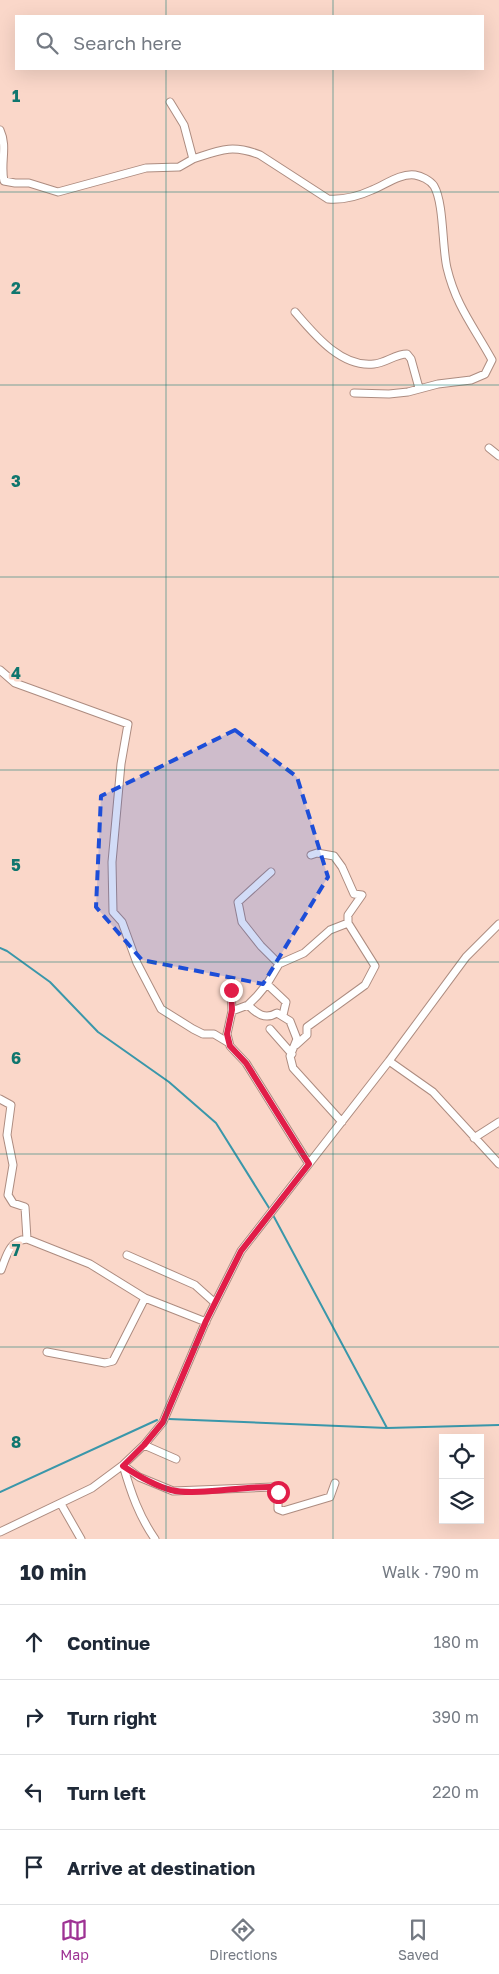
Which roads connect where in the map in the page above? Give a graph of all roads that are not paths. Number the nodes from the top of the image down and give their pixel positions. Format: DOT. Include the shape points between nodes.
graph roads {
  1 [pos="170,102"];
  2 [pos="0,130"];
  3 [pos="193,158"];
  4 [pos="295,312"];
  5 [pos="496,359"];
  6 [pos="419,388"];
  7 [pos="354,393"];
  8 [pos="488,448"];
  9 [pos="499,456"];
  10 [pos="0,670"];
  11 [pos="311,856"];
  12 [pos="270,872"];
  13 [pos="348,923"];
  14 [pos="499,924"];
  15 [pos="279,964"];
  16 [pos="267,984"];
  17 [pos="231,990"];
  18 [pos="248,1005"];
  19 [pos="232,1010"];
  20 [pos="283,1014"];
  21 [pos="270,1029"];
  22 [pos="229,1043"];
  23 [pos="296,1045"];
  24 [pos="292,1054"];
  25 [pos="389,1061"];
  26 [pos="0,1099"];
  27 [pos="342,1122"];
  28 [pos="499,1122"];
  29 [pos="474,1138"];
  30 [pos="309,1164"];
  31 [pos="499,1164"];
  32 [pos="27,1239"];
  33 [pos="127,1255"];
  34 [pos="1,1270"];
  35 [pos="145,1298"];
  36 [pos="215,1303"];
  37 [pos="206,1322"];
  38 [pos="47,1352"];
  39 [pos="144,1445"];
  40 [pos="176,1459"];
  41 [pos="123,1466"];
  42 [pos="335,1483"];
  43 [pos="62,1504"];
  44 [pos="0,1532"];
  45 [pos="81,1539"];
  46 [pos="155,1539"];
  1 -- 3 [label="street" via="184,125"];
  2 -- 3 [label="street" via="5,142 1,173 4,180 30,183 58,192 146,168 179,167"];
  3 -- 5 [label="street" via="218,149 248,150 328,200 371,191 406,175 426,179 434,185 438,199 447,268 455,294 464,316"];
  4 -- 6 [label="street" via="329,348 355,362 374,364 407,354"];
  5 -- 6 [label="street" via="485,374 471,380"];
  6 -- 7 [label="street" via="389,394"];
  8 -- 9 [label="street"];
  10 -- 22 [label="street" via="15,682 128,724 112,862 113,912 122,922 137,963 161,1009 203,1034 214,1034"];
  11 -- 13 [label="street" via="334,856 354,894 362,896 348,914"];
  12 -- 15 [label="street" via="238,902 242,922"];
  13 -- 15 [label="street" via="330,930 304,952"];
  13 -- 23 [label="street" via="375,966 365,985 307,1027 307,1034"];
  14 -- 25 [label="street" via="466,957"];
  15 -- 16 [label="street"];
  16 -- 18 [label="street"];
  16 -- 20 [label="street" via="286,1002"];
  17 -- 19 [label="street"];
  18 -- 19 [label="street"];
  18 -- 20 [label="street" via="261,1016"];
  19 -- 22 [label="street" via="227,1034"];
  20 -- 23 [label="street" via="290,1021"];
  21 -- 24 [label="street"];
  22 -- 30 [label="street" via="246,1063"];
  23 -- 24 [label="street"];
  24 -- 27 [label="street" via="290,1060 297,1076"];
  25 -- 27 [label="street"];
  25 -- 29 [label="street" via="433,1092"];
  26 -- 32 [label="street" via="11,1105 12,1111 7,1135 13,1165 8,1195 13,1203 25,1207"];
  27 -- 30 [label="street"];
  28 -- 29 [label="street"];
  29 -- 31 [label="street"];
  30 -- 36 [label="street" via="241,1251"];
  32 -- 34 [label="street" via="18,1240 10,1246"];
  32 -- 35 [label="street" via="90,1264"];
  33 -- 36 [label="street" via="194,1285"];
  35 -- 37 [label="street"];
  35 -- 38 [label="street" via="113,1361 104,1363"];
  36 -- 37 [label="street"];
  37 -- 39 [label="street" via="163,1422"];
  39 -- 40 [label="street"];
  39 -- 41 [label="street"];
  41 -- 42 [label="street" via="139,1478 173,1491 273,1487 278,1492 278,1508 283,1511 330,1496"];
  41 -- 43 [label="street"];
  41 -- 46 [label="street" via="132,1497"];
  43 -- 44 [label="street"];
  43 -- 45 [label="street"];
}
